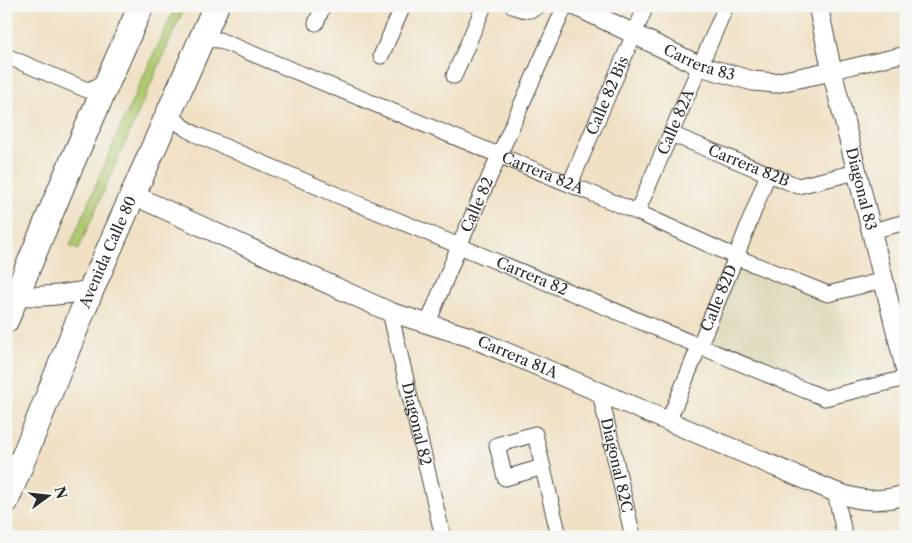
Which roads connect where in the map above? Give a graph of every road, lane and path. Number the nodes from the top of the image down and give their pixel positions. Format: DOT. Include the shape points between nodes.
graph roads {
  1 [pos="141,6"];
  2 [pos="216,6"];
  3 [pos="323,6"];
  4 [pos="403,6"];
  5 [pos="484,6"];
  6 [pos="513,6"];
  7 [pos="538,6"];
  8 [pos="566,6"];
  9 [pos="576,6"];
  10 [pos="646,6"];
  11 [pos="726,6"];
  12 [pos="818,6"];
  13 [pos="316,23"];
  14 [pos="634,34"];
  15 [pos="201,39"];
  16 [pos="906,54"];
  17 [pos="6,56"];
  18 [pos="381,56"];
  19 [pos="700,66"];
  20 [pos="832,71"];
  21 [pos="454,76"];
  22 [pos="107,83"];
  23 [pos="169,112"];
  24 [pos="671,134"];
  25 [pos="499,154"];
  26 [pos="857,172"];
  27 [pos="768,174"];
  28 [pos="570,184"];
  29 [pos="134,194"];
  30 [pos="637,212"];
  31 [pos="906,222"];
  32 [pos="872,231"];
  33 [pos="459,246"];
  34 [pos="736,257"];
  35 [pos="884,280"];
  36 [pos="91,290"];
  37 [pos="11,293"];
  38 [pos="390,312"];
  39 [pos="899,317"];
  40 [pos="6,320"];
  41 [pos="428,323"];
  42 [pos="698,346"];
  43 [pos="906,370"];
  44 [pos="906,378"];
  45 [pos="600,393"];
  46 [pos="668,422"];
  47 [pos="543,467"];
  48 [pos="835,492"];
  49 [pos="906,495"];
  50 [pos="6,501"];
  51 [pos="443,537"];
  52 [pos="559,537"];
  53 [pos="633,537"];
  54 [pos="845,537"];
  1 -- 22 [label="highway"];
  2 -- 15 [label="highway, Avenida Calle 80"];
  3 -- 13 [label="street"];
  4 -- 18 [label="street"];
  5 -- 21 [label="street"];
  6 -- 7 [label="street" via="527,12"];
  8 -- 25 [label="street, Calle 82"];
  9 -- 14 [label="street, Carrera 83"];
  10 -- 14 [label="street, Calle 82 Bis"];
  11 -- 19 [label="street, Calle 82A"];
  12 -- 20 [label="street, Diagonal 83"];
  14 -- 19 [label="street, Carrera 83"];
  14 -- 28 [label="street, Calle 82 Bis"];
  15 -- 23 [label="highway, Avenida Calle 80"];
  15 -- 25 [label="street, Carrera 82A" via="219,40"];
  16 -- 20 [label="street"];
  17 -- 22 [label="street" via="87,90"];
  19 -- 20 [label="street, Carrera 83" via="753,82 775,83"];
  19 -- 24 [label="street, Calle 82A"];
  20 -- 26 [label="street, Diagonal 83"];
  22 -- 37 [label="highway"];
  23 -- 29 [label="highway, Avenida Calle 80"];
  23 -- 33 [label="street, Carrera 82" via="195,134"];
  24 -- 27 [label="street, Carrera 82B"];
  24 -- 30 [label="street, Calle 82A"];
  25 -- 28 [label="street, Carrera 82A"];
  25 -- 33 [label="street, Calle 82"];
  26 -- 27 [label="street, Carrera 82B" via="798,186"];
  26 -- 32 [label="street, Diagonal 83"];
  27 -- 34 [label="street, Calle 82D"];
  28 -- 30 [label="street, Carrera 82A"];
  29 -- 36 [label="highway, Avenida Calle 80"];
  29 -- 38 [label="street, Carrera 81A"];
  30 -- 34 [label="street, Carrera 82A"];
  31 -- 32 [label="street"];
  32 -- 35 [label="street, Diagonal 83"];
  33 -- 41 [label="street, Calle 82"];
  33 -- 42 [label="street, Carrera 82"];
  34 -- 35 [label="street, Carrera 82A" via="828,294"];
  34 -- 42 [label="street, Calle 82D"];
  35 -- 39 [label="street, Diagonal 83"];
  36 -- 37 [label="street"];
  36 -- 50 [label="highway, Avenida Calle 80"];
  37 -- 40 [label="highway"];
  38 -- 41 [label="street, Carrera 81A"];
  38 -- 51 [label="street, Diagonal 82"];
  39 -- 43 [label="street, Diagonal 83"];
  41 -- 45 [label="street, Carrera 81A" via="470,337"];
  42 -- 44 [label="street, Carrera 82" via="825,398"];
  42 -- 46 [label="street, Calle 82D"];
  45 -- 46 [label="street, Carrera 81A"];
  45 -- 53 [label="street, Diagonal 82C"];
  46 -- 48 [label="street, Carrera 81A"];
  47 -- 47 [label="street" via="535,434 497,445 505,478"];
  47 -- 52 [label="street"];
  48 -- 49 [label="street, Carrera 81A" via="870,501"];
  48 -- 54 [label="street"];
}
